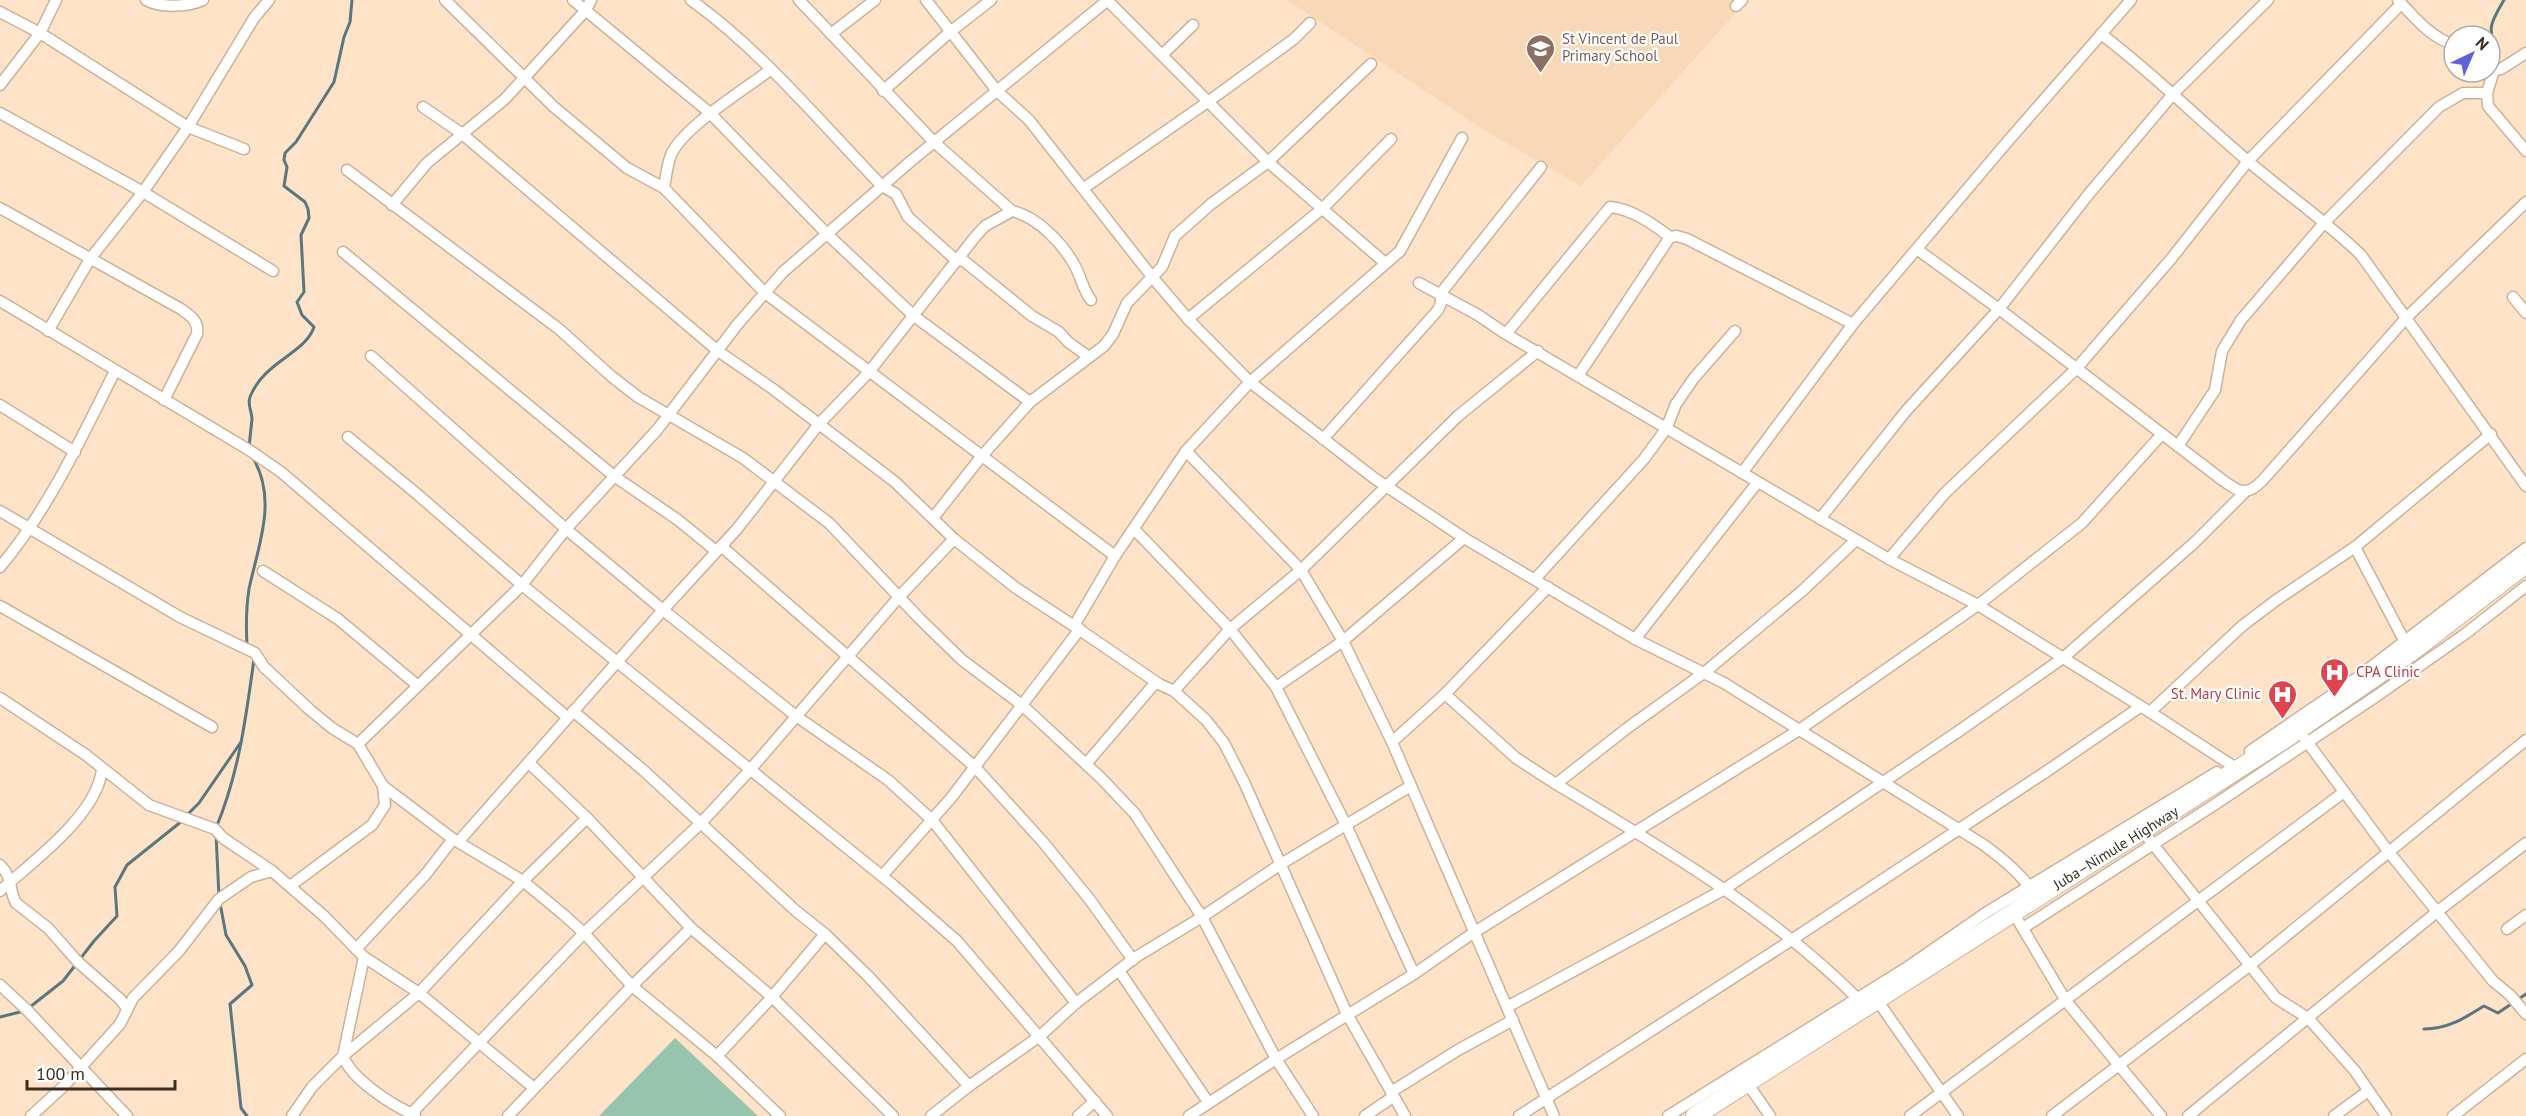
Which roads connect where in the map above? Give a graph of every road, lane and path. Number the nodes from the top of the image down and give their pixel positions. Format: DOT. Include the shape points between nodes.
graph roads {
  1 [pos="56,0"];
  2 [pos="146,0"];
  3 [pos="203,0"];
  4 [pos="269,0"];
  5 [pos="445,0"];
  6 [pos="573,0"];
  7 [pos="691,0"];
  8 [pos="799,0"];
  9 [pos="875,0"];
  10 [pos="926,0"];
  11 [pos="991,0"];
  12 [pos="1107,0"];
  13 [pos="2131,0"];
  14 [pos="2268,0"];
  15 [pos="2399,2"];
  16 [pos="589,5"];
  17 [pos="0,12"];
  18 [pos="1310,23"];
  19 [pos="1193,25"];
  20 [pos="950,32"];
  21 [pos="39,33"];
  22 [pos="831,34"];
  23 [pos="2101,34"];
  24 [pos="2442,41"];
  25 [pos="2526,52"];
  26 [pos="1163,54"];
  27 [pos="1371,63"];
  28 [pos="2502,68"];
  29 [pos="770,70"];
  30 [pos="523,78"];
  31 [pos="2489,84"];
  32 [pos="0,85"];
  33 [pos="883,91"];
  34 [pos="997,91"];
  35 [pos="2487,93"];
  36 [pos="2173,94"];
  37 [pos="1209,101"];
  38 [pos="423,107"];
  39 [pos="0,113"];
  40 [pos="710,113"];
  41 [pos="188,127"];
  42 [pos="460,133"];
  43 [pos="1462,138"];
  44 [pos="1391,139"];
  45 [pos="934,142"];
  46 [pos="244,148"];
  47 [pos="2526,151"];
  48 [pos="2248,161"];
  49 [pos="1268,162"];
  50 [pos="1541,167"];
  51 [pos="347,170"];
  52 [pos="882,186"];
  53 [pos="664,188"];
  54 [pos="1084,188"];
  55 [pos="143,192"];
  56 [pos="2526,202"];
  57 [pos="392,205"];
  58 [pos="0,208"];
  59 [pos="1323,208"];
  60 [pos="1012,211"];
  61 [pos="2324,223"];
  62 [pos="826,233"];
  63 [pos="1670,237"];
  64 [pos="1918,250"];
  65 [pos="343,252"];
  66 [pos="90,259"];
  67 [pos="956,260"];
  68 [pos="1384,262"];
  69 [pos="273,271"];
  70 [pos="1153,278"];
  71 [pos="1419,283"];
  72 [pos="765,293"];
  73 [pos="1441,293"];
  74 [pos="2512,297"];
  75 [pos="1091,300"];
  76 [pos="0,301"];
  77 [pos="1999,309"];
  78 [pos="2526,313"];
  79 [pos="914,316"];
  80 [pos="2408,317"];
  81 [pos="1188,319"];
  82 [pos="1853,324"];
  83 [pos="48,331"];
  84 [pos="1735,332"];
  85 [pos="1506,334"];
  86 [pos="718,351"];
  87 [pos="1538,351"];
  88 [pos="371,356"];
  89 [pos="1089,357"];
  90 [pos="2076,369"];
  91 [pos="115,371"];
  92 [pos="868,372"];
  93 [pos="1578,376"];
  94 [pos="1250,382"];
  95 [pos="164,400"];
  96 [pos="1030,402"];
  97 [pos="0,405"];
  98 [pos="668,413"];
  99 [pos="819,424"];
  100 [pos="1666,429"];
  101 [pos="2162,434"];
  102 [pos="2491,434"];
  103 [pos="348,438"];
  104 [pos="1323,440"];
  105 [pos="2178,446"];
  106 [pos="1186,451"];
  107 [pos="75,452"];
  108 [pos="981,457"];
  109 [pos="1742,473"];
  110 [pos="614,476"];
  111 [pos="775,480"];
  112 [pos="1757,483"];
  113 [pos="2526,486"];
  114 [pos="1386,487"];
  115 [pos="2245,492"];
  116 [pos="0,511"];
  117 [pos="933,518"];
  118 [pos="1820,519"];
  119 [pos="566,529"];
  120 [pos="29,530"];
  121 [pos="1134,530"];
  122 [pos="1464,538"];
  123 [pos="954,539"];
  124 [pos="1856,540"];
  125 [pos="2355,547"];
  126 [pos="2526,548"];
  127 [pos="719,549"];
  128 [pos="1115,556"];
  129 [pos="1889,559"];
  130 [pos="2526,564"];
  131 [pos="0,567"];
  132 [pos="1301,570"];
  133 [pos="264,571"];
  134 [pos="1535,579"];
  135 [pos="522,585"];
  136 [pos="2526,586"];
  137 [pos="1548,587"];
  138 [pos="899,597"];
  139 [pos="1978,605"];
  140 [pos="0,606"];
  141 [pos="663,610"];
  142 [pos="2456,618"];
  143 [pos="1077,627"];
  144 [pos="1230,629"];
  145 [pos="2465,634"];
  146 [pos="470,635"];
  147 [pos="1635,639"];
  148 [pos="1343,641"];
  149 [pos="2408,646"];
  150 [pos="848,656"];
  151 [pos="2063,657"];
  152 [pos="618,662"];
  153 [pos="1705,672"];
  154 [pos="1156,682"];
  155 [pos="417,685"];
  156 [pos="1276,687"];
  157 [pos="1174,691"];
  158 [pos="1445,694"];
  159 [pos="0,698"];
  160 [pos="1022,705"];
  161 [pos="2145,709"];
  162 [pos="570,714"];
  163 [pos="796,716"];
  164 [pos="212,727"];
  165 [pos="1799,730"];
  166 [pos="2303,736"];
  167 [pos="2526,741"];
  168 [pos="1392,742"];
  169 [pos="358,744"];
  170 [pos="529,763"];
  171 [pos="1086,764"];
  172 [pos="975,767"];
  173 [pos="2234,768"];
  174 [pos="102,770"];
  175 [pos="750,770"];
  176 [pos="1885,781"];
  177 [pos="1556,784"];
  178 [pos="383,786"];
  179 [pos="1409,787"];
  180 [pos="2344,792"];
  181 [pos="587,818"];
  182 [pos="932,820"];
  183 [pos="701,823"];
  184 [pos="1347,826"];
  185 [pos="1958,830"];
  186 [pos="1635,831"];
  187 [pos="2148,837"];
  188 [pos="456,840"];
  189 [pos="2526,843"];
  190 [pos="2388,851"];
  191 [pos="1281,864"];
  192 [pos="0,865"];
  193 [pos="272,871"];
  194 [pos="882,876"];
  195 [pos="644,878"];
  196 [pos="11,881"];
  197 [pos="523,881"];
  198 [pos="290,886"];
  199 [pos="1723,890"];
  200 [pos="0,891"];
  201 [pos="2033,892"];
  202 [pos="2199,899"];
  203 [pos="2438,910"];
  204 [pos="2013,912"];
  205 [pos="2526,915"];
  206 [pos="1202,917"];
  207 [pos="691,928"];
  208 [pos="2023,928"];
  209 [pos="2507,929"];
  210 [pos="584,933"];
  211 [pos="1473,933"];
  212 [pos="825,934"];
  213 [pos="1793,939"];
  214 [pos="360,953"];
  215 [pos="1132,960"];
  216 [pos="2249,966"];
  217 [pos="1120,972"];
  218 [pos="1414,974"];
  219 [pos="0,985"];
  220 [pos="632,986"];
  221 [pos="419,993"];
  222 [pos="772,997"];
  223 [pos="1857,998"];
  224 [pos="1876,1000"];
  225 [pos="2066,1001"];
  226 [pos="1076,1003"];
  227 [pos="126,1007"];
  228 [pos="1507,1007"];
  229 [pos="1347,1014"];
  230 [pos="2526,1014"];
  231 [pos="2307,1018"];
  232 [pos="1513,1020"];
  233 [pos="1040,1036"];
  234 [pos="481,1043"];
  235 [pos="343,1056"];
  236 [pos="717,1056"];
  237 [pos="1276,1059"];
  238 [pos="2526,1059"];
  239 [pos="2119,1065"];
  240 [pos="80,1068"];
  241 [pos="1748,1084"];
  242 [pos="969,1086"];
  243 [pos="534,1089"];
  244 [pos="2368,1091"];
  245 [pos="1941,1093"];
  246 [pos="1392,1094"];
  247 [pos="1546,1097"];
  248 [pos="1095,1101"];
  249 [pos="1208,1102"];
  250 [pos="413,1115"];
  251 [pos="31,1116"];
  252 [pos="127,1116"];
  253 [pos="292,1116"];
  254 [pos="507,1116"];
  255 [pos="780,1116"];
  256 [pos="893,1116"];
  257 [pos="931,1116"];
  258 [pos="1078,1116"];
  259 [pos="1107,1116"];
  260 [pos="1189,1116"];
  261 [pos="1313,1116"];
  262 [pos="1365,1116"];
  263 [pos="1405,1116"];
  264 [pos="1520,1116"];
  265 [pos="1554,1116"];
  266 [pos="1668,1116"];
  267 [pos="1695,1116"];
  268 [pos="1770,1116"];
  269 [pos="1910,1116"];
  270 [pos="1958,1116"];
  271 [pos="2052,1116"];
  272 [pos="2161,1116"];
  273 [pos="2188,1116"];
  274 [pos="2334,1116"];
  275 [pos="2386,1116"];
  276 [pos="2452,1116"];
  1 -- 21 [label="street"];
  2 -- 3 [label="street" via="154,5 194,4"];
  4 -- 41 [label="street"];
  5 -- 30 [label="street"];
  6 -- 16 [label="street"];
  7 -- 29 [label="street" via="725,25"];
  8 -- 22 [label="street"];
  9 -- 22 [label="street"];
  10 -- 20 [label="street"];
  11 -- 20 [label="street"];
  12 -- 26 [label="street"];
  12 -- 34 [label="street"];
  13 -- 23 [label="street"];
  14 -- 36 [label="street"];
  15 -- 24 [label="street"];
  15 -- 48 [label="street"];
  16 -- 30 [label="street"];
  16 -- 40 [label="street"];
  17 -- 21 [label="street"];
  18 -- 37 [label="street"];
  19 -- 26 [label="street"];
  20 -- 33 [label="street"];
  20 -- 34 [label="street"];
  21 -- 32 [label="street"];
  21 -- 41 [label="street"];
  22 -- 33 [label="street"];
  23 -- 36 [label="street"];
  23 -- 64 [label="street"];
  25 -- 28 [label="street"];
  26 -- 37 [label="street"];
  27 -- 49 [label="street"];
  29 -- 40 [label="street"];
  29 -- 52 [label="street"];
  30 -- 42 [label="street" via="485,117"];
  30 -- 53 [label="street" via="627,168"];
  31 -- 35 [label="street"];
  33 -- 45 [label="street"];
  34 -- 45 [label="street"];
  34 -- 54 [label="street" via="1029,120"];
  35 -- 47 [label="street" via="2488,106"];
  35 -- 61 [label="street" via="2463,93 2439,107"];
  36 -- 48 [label="street"];
  36 -- 77 [label="street"];
  37 -- 49 [label="street"];
  37 -- 54 [label="street"];
  38 -- 42 [label="street"];
  39 -- 55 [label="street"];
  40 -- 53 [label="street" via="676,147"];
  40 -- 62 [label="street"];
  41 -- 46 [label="street"];
  41 -- 55 [label="street"];
  42 -- 57 [label="street" via="426,163"];
  42 -- 86 [label="street"];
  43 -- 68 [label="street" via="1400,251"];
  44 -- 59 [label="street"];
  45 -- 52 [label="street"];
  45 -- 60 [label="street"];
  48 -- 61 [label="street"];
  48 -- 90 [label="street" via="2171,259"];
  49 -- 59 [label="street"];
  49 -- 70 [label="street" via="1174,236 1162,267"];
  50 -- 73 [label="street"];
  51 -- 57 [label="street"];
  52 -- 62 [label="street"];
  52 -- 67 [label="street" via="896,194 908,218"];
  53 -- 72 [label="street"];
  54 -- 70 [label="street"];
  55 -- 66 [label="street"];
  55 -- 69 [label="street"];
  56 -- 80 [label="street"];
  57 -- 98 [label="street" via="559,329 638,397"];
  58 -- 66 [label="street"];
  59 -- 68 [label="street"];
  59 -- 81 [label="street"];
  60 -- 67 [label="street" via="986,226"];
  60 -- 75 [label="street" via="1040,225 1059,246 1076,268"];
  61 -- 80 [label="street" via="2361,255"];
  61 -- 105 [label="street" via="2229,337 2222,351 2215,390"];
  62 -- 72 [label="street"];
  62 -- 79 [label="street"];
  63 -- 82 [label="street" via="1687,239"];
  63 -- 85 [label="street" via="1656,226 1610,207"];
  63 -- 93 [label="street"];
  64 -- 77 [label="street"];
  64 -- 82 [label="street"];
  65 -- 110 [label="street"];
  66 -- 83 [label="street"];
  66 -- 95 [label="street" via="181,309 198,324 194,343"];
  67 -- 79 [label="street"];
  67 -- 89 [label="street" via="964,261"];
  68 -- 94 [label="street"];
  70 -- 81 [label="street"];
  70 -- 89 [label="street" via="1127,303 1104,346"];
  71 -- 73 [label="street"];
  72 -- 86 [label="street"];
  72 -- 92 [label="street"];
  73 -- 85 [label="street"];
  73 -- 104 [label="street" via="1438,310"];
  74 -- 78 [label="street"];
  76 -- 83 [label="street"];
  77 -- 90 [label="street"];
  77 -- 118 [label="street" via="1906,411"];
  79 -- 92 [label="street"];
  79 -- 96 [label="street"];
  80 -- 102 [label="street"];
  80 -- 115 [label="street" via="2262,481"];
  81 -- 94 [label="street"];
  82 -- 109 [label="street"];
  83 -- 91 [label="street"];
  84 -- 100 [label="street" via="1694,378 1676,404"];
  85 -- 87 [label="street"];
  86 -- 98 [label="street"];
  86 -- 99 [label="street"];
  87 -- 93 [label="street"];
  87 -- 114 [label="street" via="1458,416"];
  88 -- 119 [label="street"];
  89 -- 96 [label="street"];
  90 -- 101 [label="street"];
  90 -- 129 [label="street" via="1945,493"];
  91 -- 95 [label="street"];
  91 -- 107 [label="street"];
  92 -- 99 [label="street"];
  92 -- 108 [label="street"];
  93 -- 100 [label="street"];
  94 -- 104 [label="street"];
  94 -- 106 [label="street"];
  95 -- 146 [label="street" via="281,472"];
  96 -- 108 [label="street"];
  97 -- 107 [label="street"];
  98 -- 110 [label="street"];
  98 -- 111 [label="street"];
  99 -- 111 [label="street"];
  99 -- 117 [label="street" via="895,482"];
  100 -- 109 [label="street"];
  100 -- 134 [label="street" via="1644,459"];
  101 -- 105 [label="street"];
  101 -- 139 [label="street" via="2082,523"];
  102 -- 113 [label="street"];
  102 -- 125 [label="street"];
  103 -- 135 [label="street"];
  104 -- 114 [label="street"];
  105 -- 115 [label="street" via="2238,491"];
  106 -- 121 [label="street"];
  106 -- 132 [label="street"];
  107 -- 120 [label="street"];
  108 -- 117 [label="street"];
  108 -- 128 [label="street"];
  109 -- 112 [label="street"];
  110 -- 119 [label="street"];
  110 -- 127 [label="street"];
  111 -- 127 [label="street"];
  111 -- 138 [label="street" via="829,523"];
  112 -- 118 [label="street"];
  112 -- 147 [label="street"];
  114 -- 122 [label="street"];
  114 -- 132 [label="street"];
  115 -- 151 [label="street" via="2194,543"];
  116 -- 120 [label="street"];
  117 -- 123 [label="street"];
  118 -- 124 [label="street"];
  119 -- 135 [label="street"];
  119 -- 141 [label="street"];
  120 -- 131 [label="street"];
  120 -- 169 [label="street" via="180,617 255,653 264,667 310,710"];
  121 -- 128 [label="street"];
  121 -- 144 [label="street"];
  122 -- 134 [label="street"];
  122 -- 148 [label="street"];
  123 -- 138 [label="street"];
  123 -- 143 [label="street" via="1016,588"];
  124 -- 129 [label="street"];
  124 -- 153 [label="street"];
  125 -- 149 [label="street"];
  125 -- 161 [label="street" via="2242,626"];
  126 -- 149 [label="street"];
  127 -- 141 [label="street"];
  127 -- 150 [label="street"];
  128 -- 143 [label="street"];
  129 -- 139 [label="street"];
  130 -- 142 [label="main road, Juba–Nimule Highway"];
  132 -- 144 [label="street"];
  132 -- 148 [label="street"];
  133 -- 155 [label="street" via="338,620"];
  134 -- 137 [label="street"];
  135 -- 146 [label="street"];
  135 -- 152 [label="street"];
  136 -- 145 [label="street"];
  137 -- 147 [label="street"];
  137 -- 158 [label="street"];
  138 -- 150 [label="street"];
  138 -- 160 [label="street" via="962,660"];
  139 -- 151 [label="street"];
  139 -- 165 [label="street"];
  140 -- 164 [label="street"];
  141 -- 152 [label="street"];
  141 -- 163 [label="street"];
  142 -- 145 [label="street"];
  142 -- 149 [label="main road, Juba–Nimule Highway"];
  143 -- 154 [label="street"];
  143 -- 160 [label="street"];
  144 -- 156 [label="street"];
  144 -- 157 [label="street"];
  145 -- 166 [label="street"];
  146 -- 155 [label="street"];
  146 -- 162 [label="street"];
  147 -- 153 [label="street"];
  148 -- 156 [label="street"];
  148 -- 168 [label="street"];
  149 -- 166 [label="main road, Juba–Nimule Highway"];
  149 -- 173 [label="street" via="2358,677"];
  150 -- 163 [label="street"];
  150 -- 172 [label="street"];
  151 -- 161 [label="street"];
  151 -- 176 [label="street"];
  152 -- 162 [label="street"];
  152 -- 175 [label="street"];
  153 -- 165 [label="street"];
  153 -- 177 [label="street"];
  154 -- 157 [label="street"];
  154 -- 171 [label="street"];
  155 -- 169 [label="street"];
  156 -- 184 [label="street"];
  157 -- 191 [label="street" via="1224,743"];
  158 -- 168 [label="street"];
  158 -- 177 [label="street" via="1516,758"];
  159 -- 174 [label="street" via="86,755"];
  160 -- 171 [label="street"];
  160 -- 172 [label="street"];
  161 -- 173 [label="street"];
  161 -- 185 [label="street"];
  162 -- 170 [label="street"];
  162 -- 183 [label="street" via="643,770"];
  163 -- 175 [label="street"];
  163 -- 182 [label="street" via="888,780"];
  165 -- 176 [label="street"];
  165 -- 186 [label="street"];
  166 -- 173 [label="main road, Juba–Nimule Highway"];
  166 -- 180 [label="street"];
  166 -- 187 [label="street" via="2214,805"];
  167 -- 190 [label="street"];
  168 -- 179 [label="street"];
  169 -- 178 [label="street"];
  170 -- 181 [label="street"];
  170 -- 188 [label="street"];
  171 -- 206 [label="street" via="1135,814"];
  172 -- 182 [label="street"];
  172 -- 215 [label="street" via="1050,850"];
  173 -- 187 [label="main road, Juba–Nimule Highway"];
  173 -- 201 [label="street"];
  174 -- 193 [label="street" via="149,805 215,829"];
  174 -- 196 [label="street" via="100,785 53,847"];
  175 -- 183 [label="street"];
  175 -- 194 [label="street"];
  176 -- 185 [label="street"];
  176 -- 199 [label="street"];
  177 -- 186 [label="street"];
  178 -- 188 [label="street"];
  178 -- 198 [label="street" via="385,805 372,825"];
  179 -- 184 [label="street"];
  179 -- 211 [label="street"];
  180 -- 190 [label="street"];
  180 -- 202 [label="street"];
  181 -- 195 [label="street"];
  181 -- 197 [label="street"];
  182 -- 194 [label="street"];
  182 -- 226 [label="street"];
  183 -- 195 [label="street"];
  183 -- 212 [label="street"];
  184 -- 191 [label="street"];
  184 -- 218 [label="street"];
  185 -- 201 [label="street" via="1990,850"];
  185 -- 213 [label="street"];
  186 -- 199 [label="street"];
  186 -- 211 [label="street"];
  187 -- 201 [label="main road, Juba–Nimule Highway"];
  187 -- 202 [label="street"];
  187 -- 208 [label="street"];
  188 -- 197 [label="street"];
  188 -- 214 [label="street"];
  189 -- 203 [label="street"];
  190 -- 203 [label="street"];
  190 -- 216 [label="street"];
  191 -- 206 [label="street"];
  191 -- 229 [label="street"];
  192 -- 196 [label="street"];
  193 -- 198 [label="street"];
  193 -- 227 [label="street" via="251,877 219,899 179,951"];
  194 -- 233 [label="street" via="957,941"];
  195 -- 207 [label="street"];
  195 -- 210 [label="street"];
  196 -- 200 [label="street"];
  196 -- 227 [label="street" via="16,903 48,928"];
  197 -- 210 [label="street"];
  197 -- 221 [label="street"];
  198 -- 214 [label="street"];
  199 -- 213 [label="street"];
  199 -- 228 [label="street"];
  201 -- 204 [label="main road, Juba–Nimule Highway"];
  201 -- 223 [label="street"];
  202 -- 216 [label="street"];
  202 -- 225 [label="street"];
  203 -- 230 [label="street" via="2493,981"];
  203 -- 231 [label="street"];
  204 -- 208 [label="street"];
  204 -- 224 [label="main road, Juba–Nimule Highway"];
  205 -- 209 [label="street"];
  206 -- 215 [label="street"];
  206 -- 237 [label="street"];
  207 -- 220 [label="street"];
  207 -- 222 [label="street"];
  208 -- 225 [label="street"];
  210 -- 220 [label="street"];
  210 -- 234 [label="street"];
  211 -- 218 [label="street"];
  211 -- 228 [label="street"];
  212 -- 222 [label="street"];
  212 -- 242 [label="street"];
  213 -- 223 [label="street"];
  213 -- 247 [label="street"];
  214 -- 221 [label="street"];
  214 -- 235 [label="street"];
  215 -- 217 [label="street"];
  216 -- 231 [label="street" via="2276,998"];
  216 -- 239 [label="street"];
  217 -- 226 [label="street"];
  217 -- 249 [label="street"];
  218 -- 229 [label="street"];
  219 -- 240 [label="street"];
  220 -- 236 [label="street"];
  220 -- 243 [label="street"];
  221 -- 234 [label="street"];
  221 -- 235 [label="street"];
  222 -- 236 [label="street"];
  222 -- 256 [label="street"];
  223 -- 266 [label="street"];
  224 -- 241 [label="main road, Juba–Nimule Highway"];
  224 -- 245 [label="street"];
  225 -- 239 [label="street"];
  225 -- 245 [label="street"];
  226 -- 233 [label="street"];
  227 -- 240 [label="street" via="120,1024"];
  228 -- 232 [label="street"];
  229 -- 237 [label="street"];
  229 -- 246 [label="street"];
  231 -- 244 [label="street"];
  231 -- 273 [label="street"];
  232 -- 246 [label="street" via="1458,1050"];
  232 -- 247 [label="street"];
  233 -- 242 [label="street"];
  233 -- 248 [label="street"];
  234 -- 243 [label="street"];
  234 -- 250 [label="street"];
  235 -- 250 [label="street" via="346,1066 395,1106"];
  235 -- 253 [label="street" via="304,1095"];
  236 -- 255 [label="street"];
  237 -- 249 [label="street"];
  237 -- 261 [label="street"];
  238 -- 276 [label="street"];
  239 -- 271 [label="street"];
  239 -- 272 [label="street"];
  240 -- 251 [label="street"];
  240 -- 252 [label="street"];
  241 -- 267 [label="main road, Juba–Nimule Highway"];
  241 -- 268 [label="street"];
  242 -- 257 [label="street"];
  243 -- 254 [label="street"];
  244 -- 274 [label="street"];
  244 -- 275 [label="street"];
  245 -- 269 [label="street"];
  245 -- 270 [label="street"];
  246 -- 262 [label="street"];
  246 -- 263 [label="street"];
  247 -- 264 [label="street"];
  247 -- 265 [label="street"];
  248 -- 258 [label="street"];
  248 -- 259 [label="street"];
  249 -- 260 [label="street"];
}
